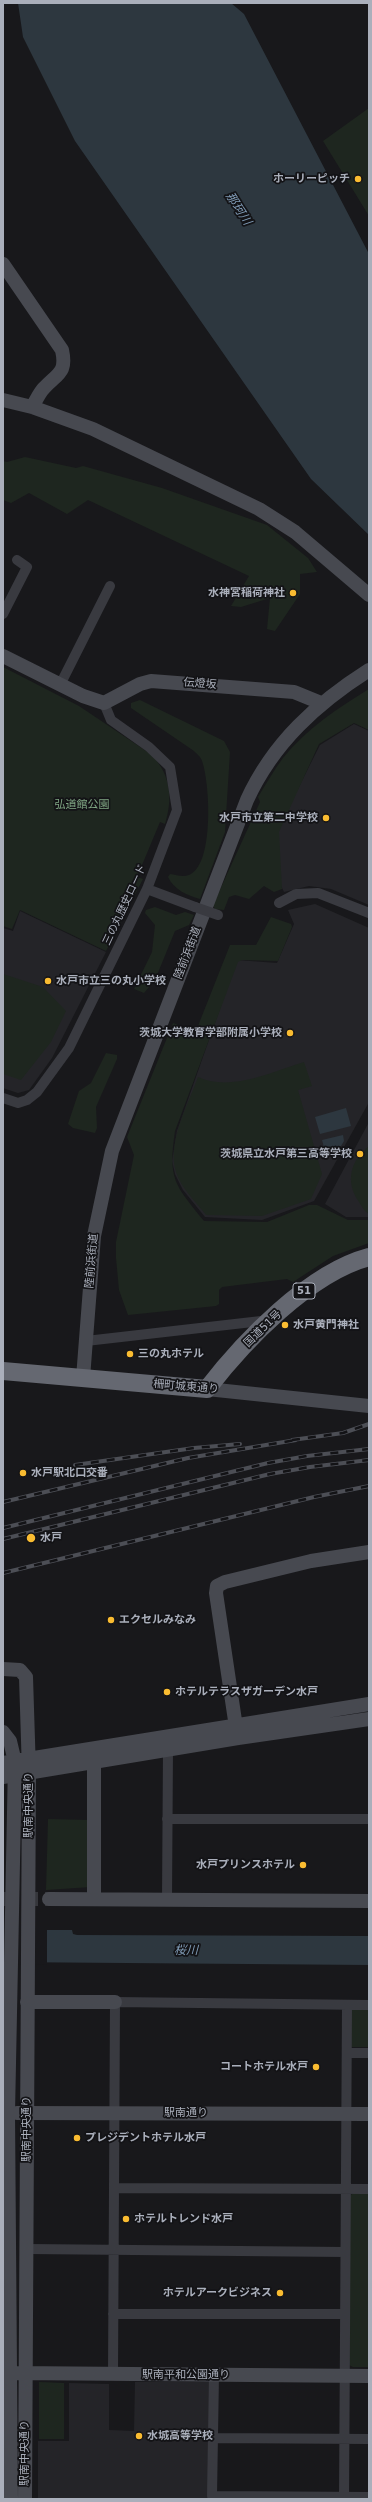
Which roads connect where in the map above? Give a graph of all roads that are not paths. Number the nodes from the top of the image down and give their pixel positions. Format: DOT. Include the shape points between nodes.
graph roads {
  1 [pos="3,264"];
  2 [pos="3,400"];
  3 [pos="32,407"];
  4 [pos="17,560"];
  5 [pos="110,586"];
  6 [pos="369,595"];
  7 [pos="3,614"];
  8 [pos="3,656"];
  9 [pos="369,670"];
  10 [pos="60,685"];
  11 [pos="104,703"];
  12 [pos="321,703"];
  13 [pos="147,889"];
  14 [pos="279,903"];
  15 [pos="369,913"];
  16 [pos="220,916"];
  17 [pos="3,1098"];
  18 [pos="369,1257"];
  19 [pos="272,1320"];
  20 [pos="86,1341"];
  21 [pos="3,1371"];
  22 [pos="83,1378"];
  23 [pos="207,1389"];
  24 [pos="369,1406"];
  25 [pos="369,1552"];
  26 [pos="3,1669"];
  27 [pos="369,1704"];
  28 [pos="369,1719"];
  29 [pos="237,1731"];
  30 [pos="3,1732"];
  31 [pos="168,1749"];
  32 [pos="94,1761"];
  33 [pos="15,1768"];
  34 [pos="167,1819"];
  35 [pos="369,1819"];
  36 [pos="50,1899"];
  37 [pos="94,1899"];
  38 [pos="167,1900"];
  39 [pos="369,1901"];
  40 [pos="7,2001"];
  41 [pos="27,2002"];
  42 [pos="115,2002"];
  43 [pos="347,2005"];
  44 [pos="369,2005"];
  45 [pos="347,2054"];
  46 [pos="369,2054"];
  47 [pos="6,2113"];
  48 [pos="26,2113"];
  49 [pos="114,2113"];
  50 [pos="346,2114"];
  51 [pos="369,2114"];
  52 [pos="114,2188"];
  53 [pos="346,2189"];
  54 [pos="369,2189"];
  55 [pos="6,2249"];
  56 [pos="28,2249"];
  57 [pos="114,2250"];
  58 [pos="345,2252"];
  59 [pos="113,2314"];
  60 [pos="344,2314"];
  61 [pos="13,2373"];
  62 [pos="113,2374"];
  63 [pos="214,2375"];
  64 [pos="344,2376"];
  65 [pos="369,2376"];
  66 [pos="213,2438"];
  67 [pos="344,2439"];
  68 [pos="369,2440"];
  69 [pos="369,2497"];
  70 [pos="344,2498"];
  71 [pos="11,2499"];
  72 [pos="25,2499"];
  1 -- 3 [label="street" via="62,350 64,360 60,373 44,388"];
  2 -- 3 [label="street"];
  3 -- 6 [label="street" via="93,429 259,510 295,532"];
  4 -- 7 [label="street" via="27,567"];
  5 -- 10 [label="street"];
  8 -- 10 [label="street"];
  9 -- 12 [label="street, 陸前浜街道"];
  10 -- 11 [label="street"];
  11 -- 12 [label="street, 伝燈坂" via="150,681 294,692"];
  11 -- 13 [label="street, 三の丸歴史ロード" via="111,720 164,760 172,775 177,810"];
  12 -- 20 [label="street, 陸前浜街道" via="279,746 254,785 123,1120 112,1151 98,1210"];
  13 -- 16 [label="street, bridge"];
  13 -- 17 [label="street, 三の丸歴史ロード" via="69,1048 37,1092 27,1100 18,1103"];
  14 -- 15 [label="street" via="296,894 318,893"];
  18 -- 19 [label="highway, 国道51号 / 51" via="325,1276 296,1297"];
  19 -- 20 [label="street"];
  19 -- 23 [label="highway, 国道51号 / 51"];
  20 -- 22 [label="street, 陸前浜街道"];
  21 -- 22 [label="highway, 柵町城東通り"];
  22 -- 23 [label="highway, 柵町城東通り"];
  23 -- 24 [label="street, 柵町城東通り"];
  25 -- 29 [label="street" via="311,1562 217,1586"];
  26 -- 33 [label="street" via="20,1670 26,1677"];
  27 -- 29 [label="street"];
  28 -- 29 [label="street"];
  29 -- 31 [label="street"];
  29 -- 33 [label="street"];
  30 -- 33 [label="street" via="10,1741"];
  31 -- 32 [label="street"];
  31 -- 34 [label="street"];
  32 -- 33 [label="street"];
  32 -- 37 [label="street"];
  33 -- 40 [label="street, 駅南中央通り" via="11,1983"];
  33 -- 41 [label="street, 駅南中央通り" via="28,1917"];
  34 -- 35 [label="street"];
  34 -- 38 [label="street"];
  36 -- 37 [label="street"];
  37 -- 38 [label="street"];
  38 -- 39 [label="street"];
  40 -- 47 [label="street, 駅南中央通り"];
  41 -- 42 [label="street"];
  41 -- 48 [label="street, 駅南中央通り"];
  42 -- 43 [label="street"];
  42 -- 49 [label="street"];
  43 -- 44 [label="street"];
  43 -- 45 [label="street"];
  45 -- 46 [label="street"];
  45 -- 50 [label="street"];
  47 -- 48 [label="street, 駅南通り"];
  47 -- 55 [label="street, 駅南中央通り"];
  48 -- 49 [label="street, 駅南通り"];
  48 -- 56 [label="street, 駅南中央通り"];
  49 -- 50 [label="street, 駅南通り"];
  49 -- 52 [label="street"];
  50 -- 51 [label="street, 駅南通り"];
  50 -- 53 [label="street"];
  52 -- 53 [label="street"];
  52 -- 57 [label="street"];
  53 -- 54 [label="street"];
  53 -- 58 [label="street"];
  55 -- 61 [label="street, 駅南中央通り"];
  56 -- 57 [label="street"];
  56 -- 61 [label="street, 駅南中央通り"];
  57 -- 58 [label="street"];
  57 -- 59 [label="street"];
  58 -- 60 [label="street"];
  59 -- 60 [label="street"];
  59 -- 62 [label="street"];
  60 -- 64 [label="street"];
  61 -- 62 [label="street, 駅南平和公園通り"];
  61 -- 71 [label="street, 駅南中央通り"];
  61 -- 72 [label="street, 駅南中央通り"];
  62 -- 63 [label="street, 駅南平和公園通り"];
  63 -- 64 [label="street, 駅南平和公園通り"];
  63 -- 66 [label="street"];
  64 -- 65 [label="street, 駅南平和公園通り"];
  64 -- 67 [label="street"];
  66 -- 67 [label="street"];
  66 -- 70 [label="street" via="212,2496"];
  67 -- 68 [label="street"];
  67 -- 70 [label="street"];
  69 -- 70 [label="street"];
}
